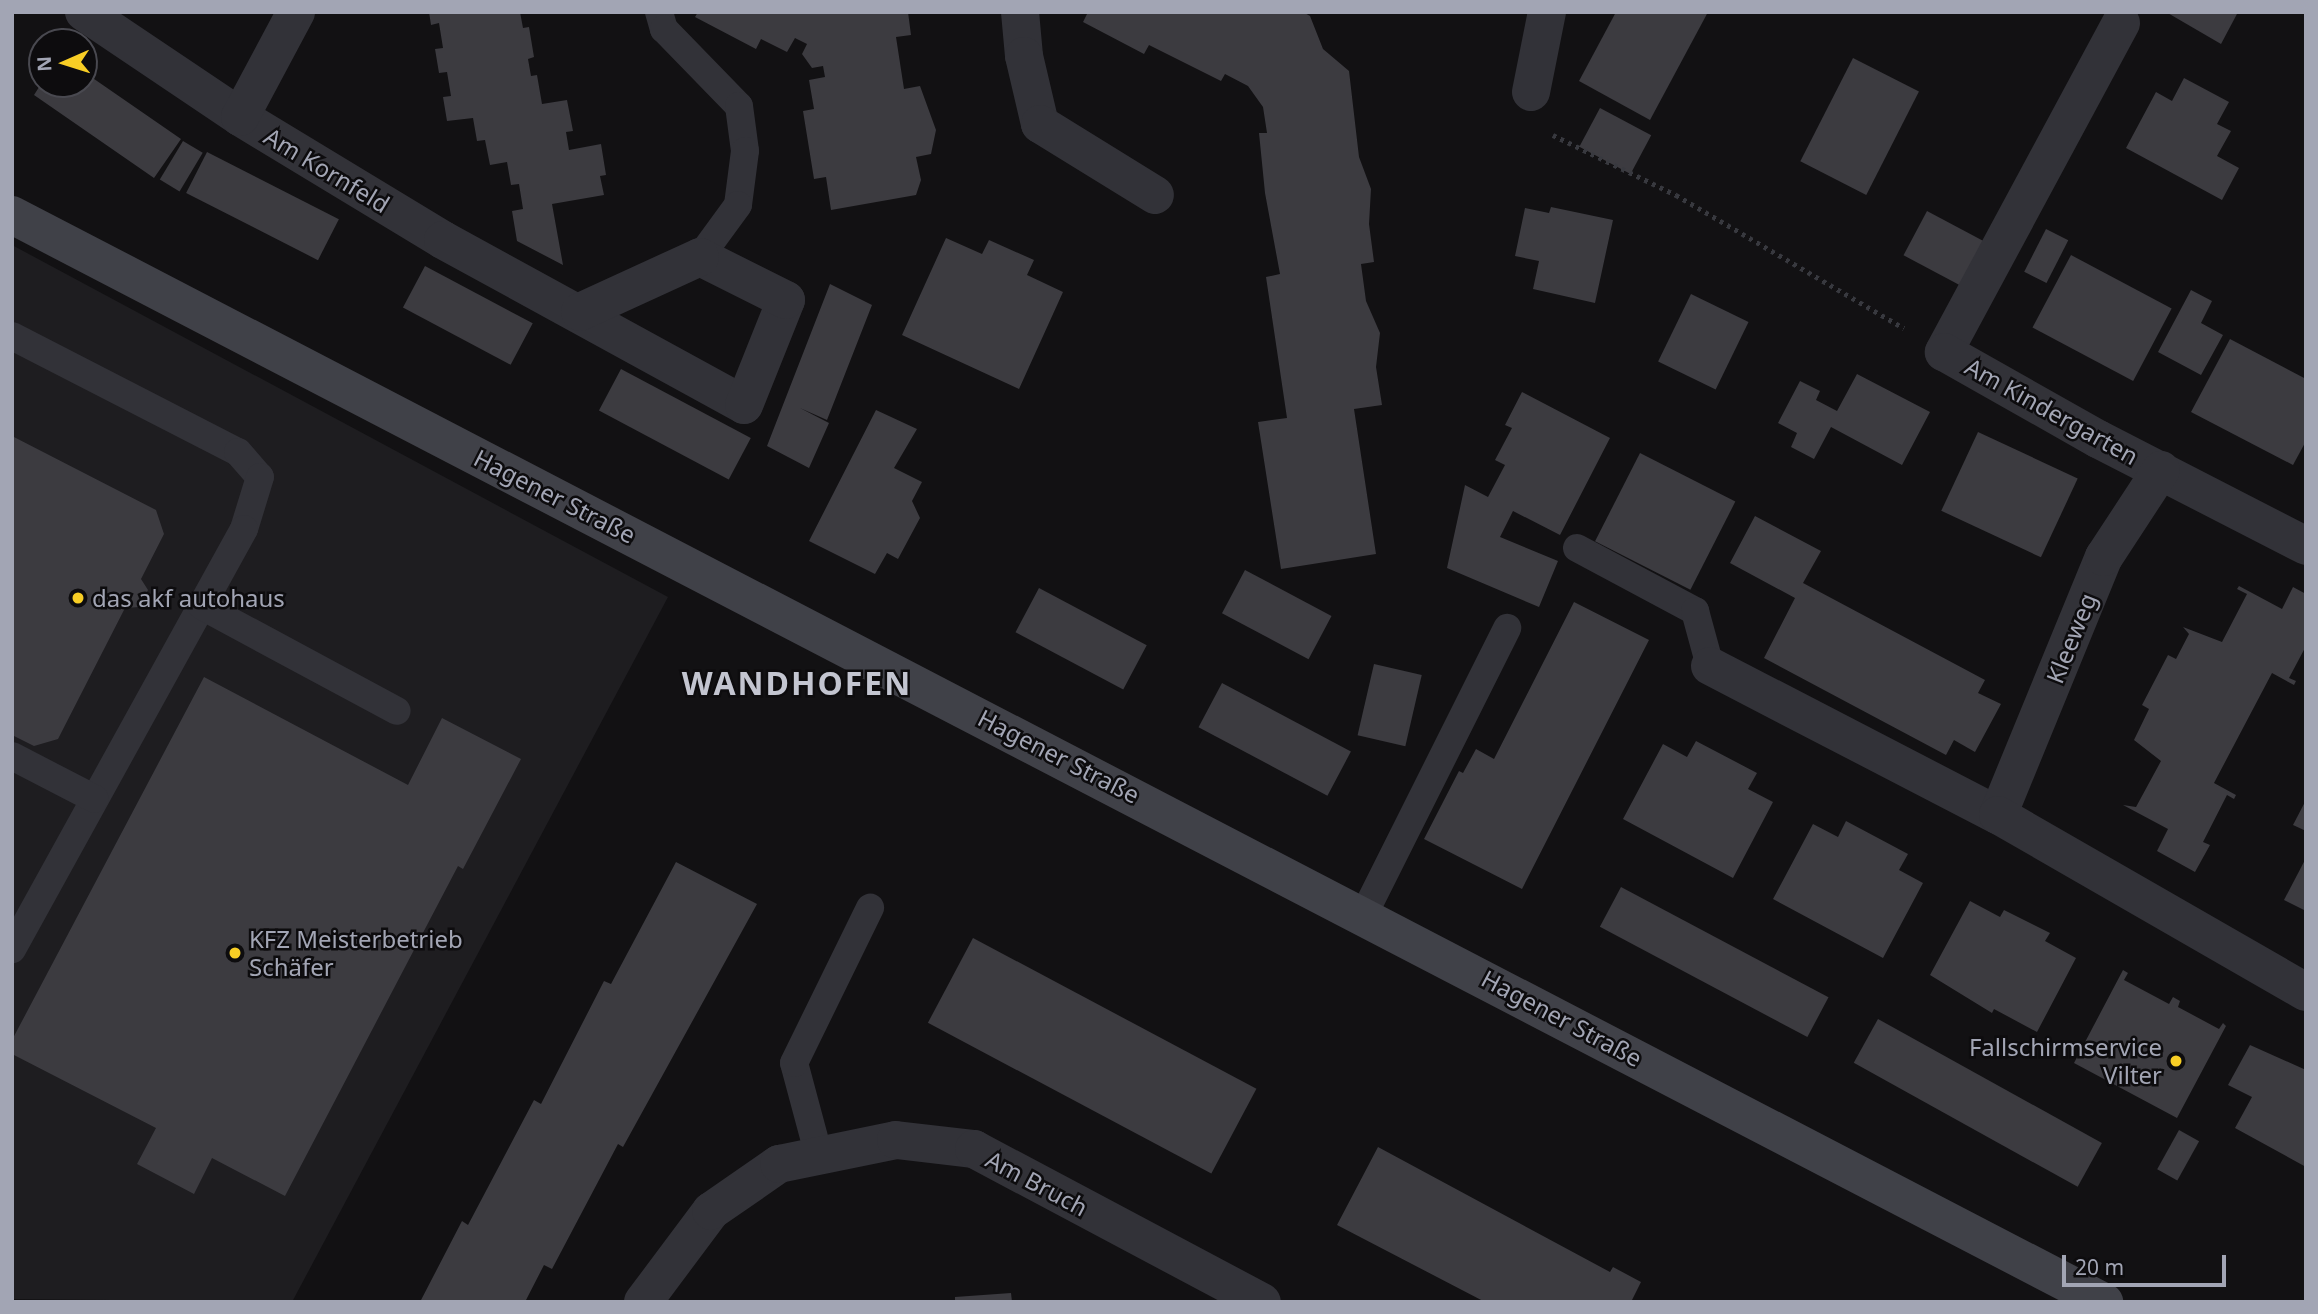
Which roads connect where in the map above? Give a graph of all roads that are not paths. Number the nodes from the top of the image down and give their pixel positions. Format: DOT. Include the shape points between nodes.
graph roads {
  1 [pos="84,12"];
  2 [pos="296,12"];
  3 [pos="659,12"];
  4 [pos="1020,12"];
  5 [pos="1547,12"];
  6 [pos="2121,23"];
  7 [pos="1531,92"];
  8 [pos="240,117"];
  9 [pos="1155,195"];
  10 [pos="12,215"];
  11 [pos="700,257"];
  12 [pos="580,312"];
  13 [pos="12,336"];
  14 [pos="2161,470"];
  15 [pos="2306,546"];
  16 [pos="1577,548"];
  17 [pos="202,606"];
  18 [pos="1507,628"];
  19 [pos="1710,666"];
  20 [pos="397,711"];
  21 [pos="12,757"];
  22 [pos="95,799"];
  23 [pos="1998,814"];
  24 [pos="870,908"];
  25 [pos="1364,914"];
  26 [pos="12,949"];
  27 [pos="2306,992"];
  28 [pos="818,1156"];
  29 [pos="643,1302"];
  30 [pos="1262,1302"];
  31 [pos="2104,1302"];
  1 -- 8 [label="street, Am Kornfeld"];
  2 -- 8 [label="street"];
  3 -- 11 [label="lane" via="664,29 739,106 745,151 738,205"];
  4 -- 9 [label="street" via="1024,56 1040,124"];
  5 -- 7 [label="street"];
  6 -- 14 [label="street, Am Kindergarten" via="1944,352"];
  8 -- 12 [label="street, Am Kornfeld" via="443,240"];
  10 -- 25 [label="main road, Hagener Straße"];
  11 -- 12 [label="street"];
  11 -- 12 [label="street, Am Kornfeld" via="786,300 744,405"];
  13 -- 17 [label="lane" via="239,452 260,477 244,529"];
  14 -- 15 [label="street, Am Kindergarten"];
  14 -- 23 [label="street, Kleeweg" via="2104,558"];
  16 -- 19 [label="lane" via="1695,611"];
  17 -- 20 [label="lane"];
  17 -- 22 [label="lane"];
  18 -- 25 [label="lane"];
  19 -- 23 [label="street"];
  21 -- 22 [label="lane"];
  22 -- 26 [label="lane"];
  23 -- 27 [label="street"];
  24 -- 28 [label="lane" via="794,1063"];
  25 -- 31 [label="main road, Hagener Straße"];
  28 -- 29 [label="street, Am Bruch" via="779,1164 711,1211"];
  28 -- 30 [label="street, Am Bruch" via="896,1140 974,1149"];
}
